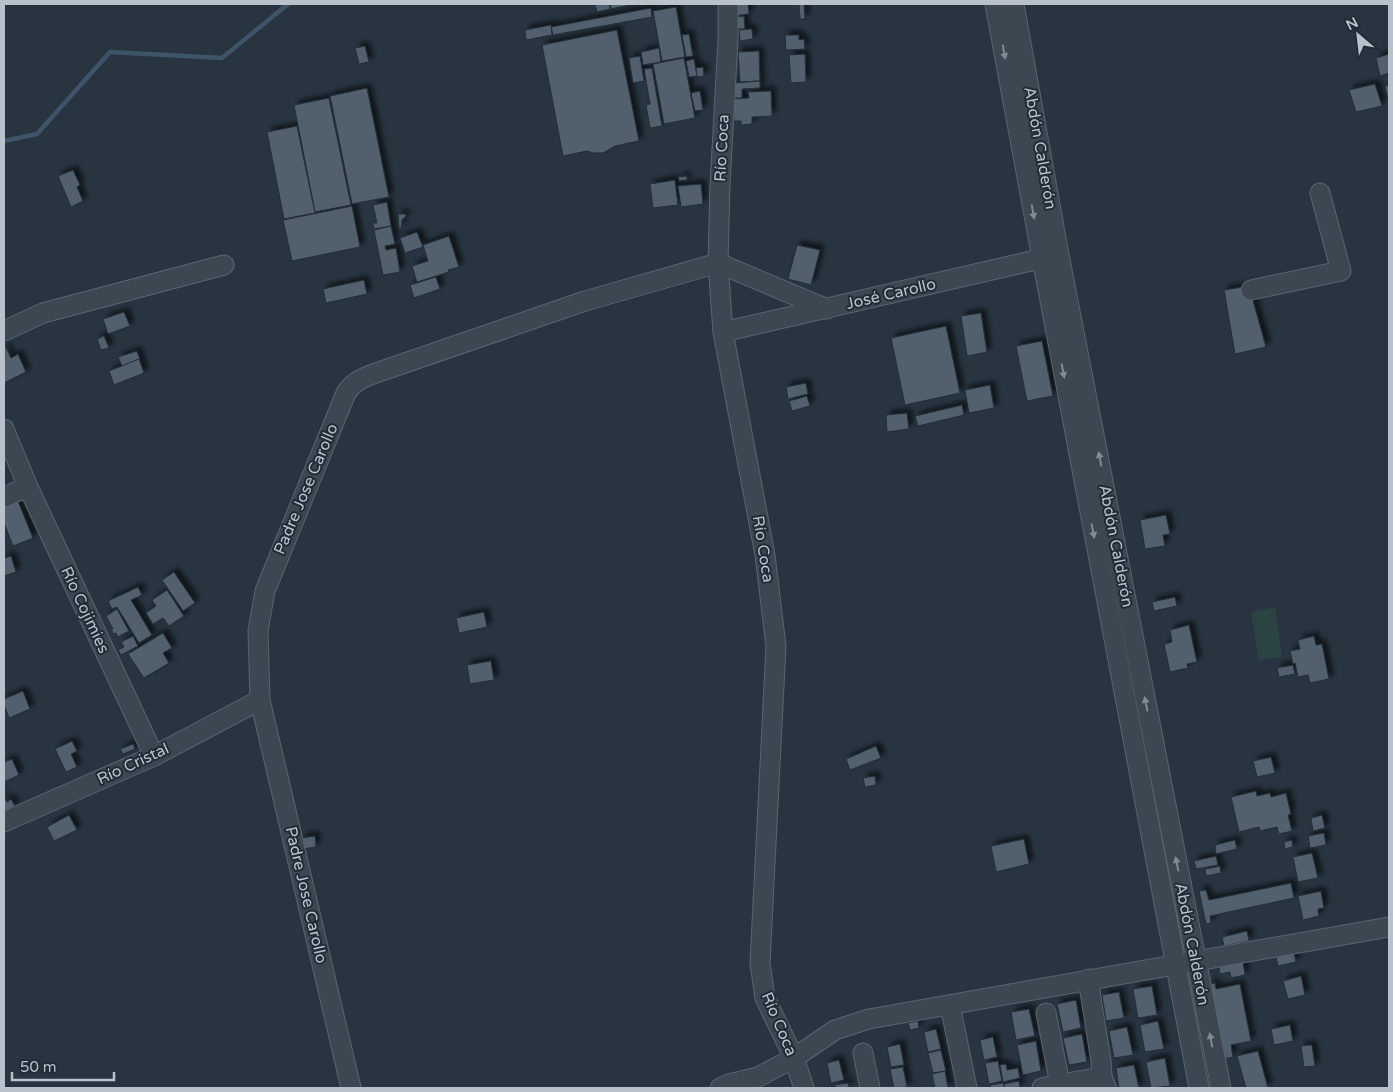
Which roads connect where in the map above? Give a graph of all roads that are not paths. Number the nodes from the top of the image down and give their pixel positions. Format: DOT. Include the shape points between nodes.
graph roads {
  1 [pos="728,4"];
  2 [pos="995,4"];
  3 [pos="1014,4"];
  4 [pos="1320,193"];
  5 [pos="1050,257"];
  6 [pos="718,263"];
  7 [pos="224,265"];
  8 [pos="1251,290"];
  9 [pos="827,309"];
  10 [pos="4,331"];
  11 [pos="722,332"];
  12 [pos="4,429"];
  13 [pos="28,487"];
  14 [pos="4,497"];
  15 [pos="260,700"];
  16 [pos="154,756"];
  17 [pos="4,822"];
  18 [pos="1389,927"];
  19 [pos="1195,961"];
  20 [pos="1175,965"];
  21 [pos="1088,979"];
  22 [pos="950,1005"];
  23 [pos="1046,1013"];
  24 [pos="863,1054"];
  25 [pos="794,1058"];
  26 [pos="1104,1083"];
  27 [pos="1054,1087"];
  28 [pos="351,1088"];
  29 [pos="720,1088"];
  30 [pos="804,1088"];
  31 [pos="870,1088"];
  32 [pos="967,1088"];
  33 [pos="1198,1088"];
  34 [pos="1220,1088"];
  1 -- 6 [label="street, Río Coca"];
  2 -- 5 [label="street, Abdón Calderón, one-way"];
  3 -- 5 [label="street, Abdón Calderón"];
  4 -- 8 [label="street" via="1341,271"];
  5 -- 9 [label="street, José Carollo"];
  19 -- 5 [label="street, Abdón Calderón, one-way" via="1108,503"];
  5 -- 20 [label="street, Abdón Calderón, one-way"];
  6 -- 9 [label="street"];
  6 -- 11 [label="street, Río Coca"];
  6 -- 15 [label="street, Padre Jose Carollo" via="585,301 359,379 351,385 264,591 258,632"];
  7 -- 10 [label="street" via="43,313"];
  9 -- 11 [label="street, José Carollo"];
  11 -- 25 [label="street, Río Coca" via="765,555 776,646 760,963 765,998"];
  12 -- 13 [label="street, Río Cojimies"];
  13 -- 14 [label="street"];
  13 -- 16 [label="street, Río Cojimies"];
  15 -- 16 [label="street, Río Cristal"];
  15 -- 28 [label="street, Padre Jose Carollo"];
  16 -- 17 [label="street, Río Cristal"];
  18 -- 19 [label="street"];
  19 -- 20 [label="street"];
  34 -- 19 [label="street, Abdón Calderón, one-way"];
  20 -- 21 [label="street"];
  20 -- 33 [label="street, Abdón Calderón"];
  21 -- 22 [label="street"];
  21 -- 26 [label="street"];
  22 -- 25 [label="street" via="868,1019 835,1030"];
  22 -- 32 [label="street"];
  23 -- 27 [label="street"];
  24 -- 31 [label="street"];
  25 -- 29 [label="street" via="758,1077"];
  25 -- 30 [label="street, Río Coca"];
  26 -- 27 [label="street"];
}
